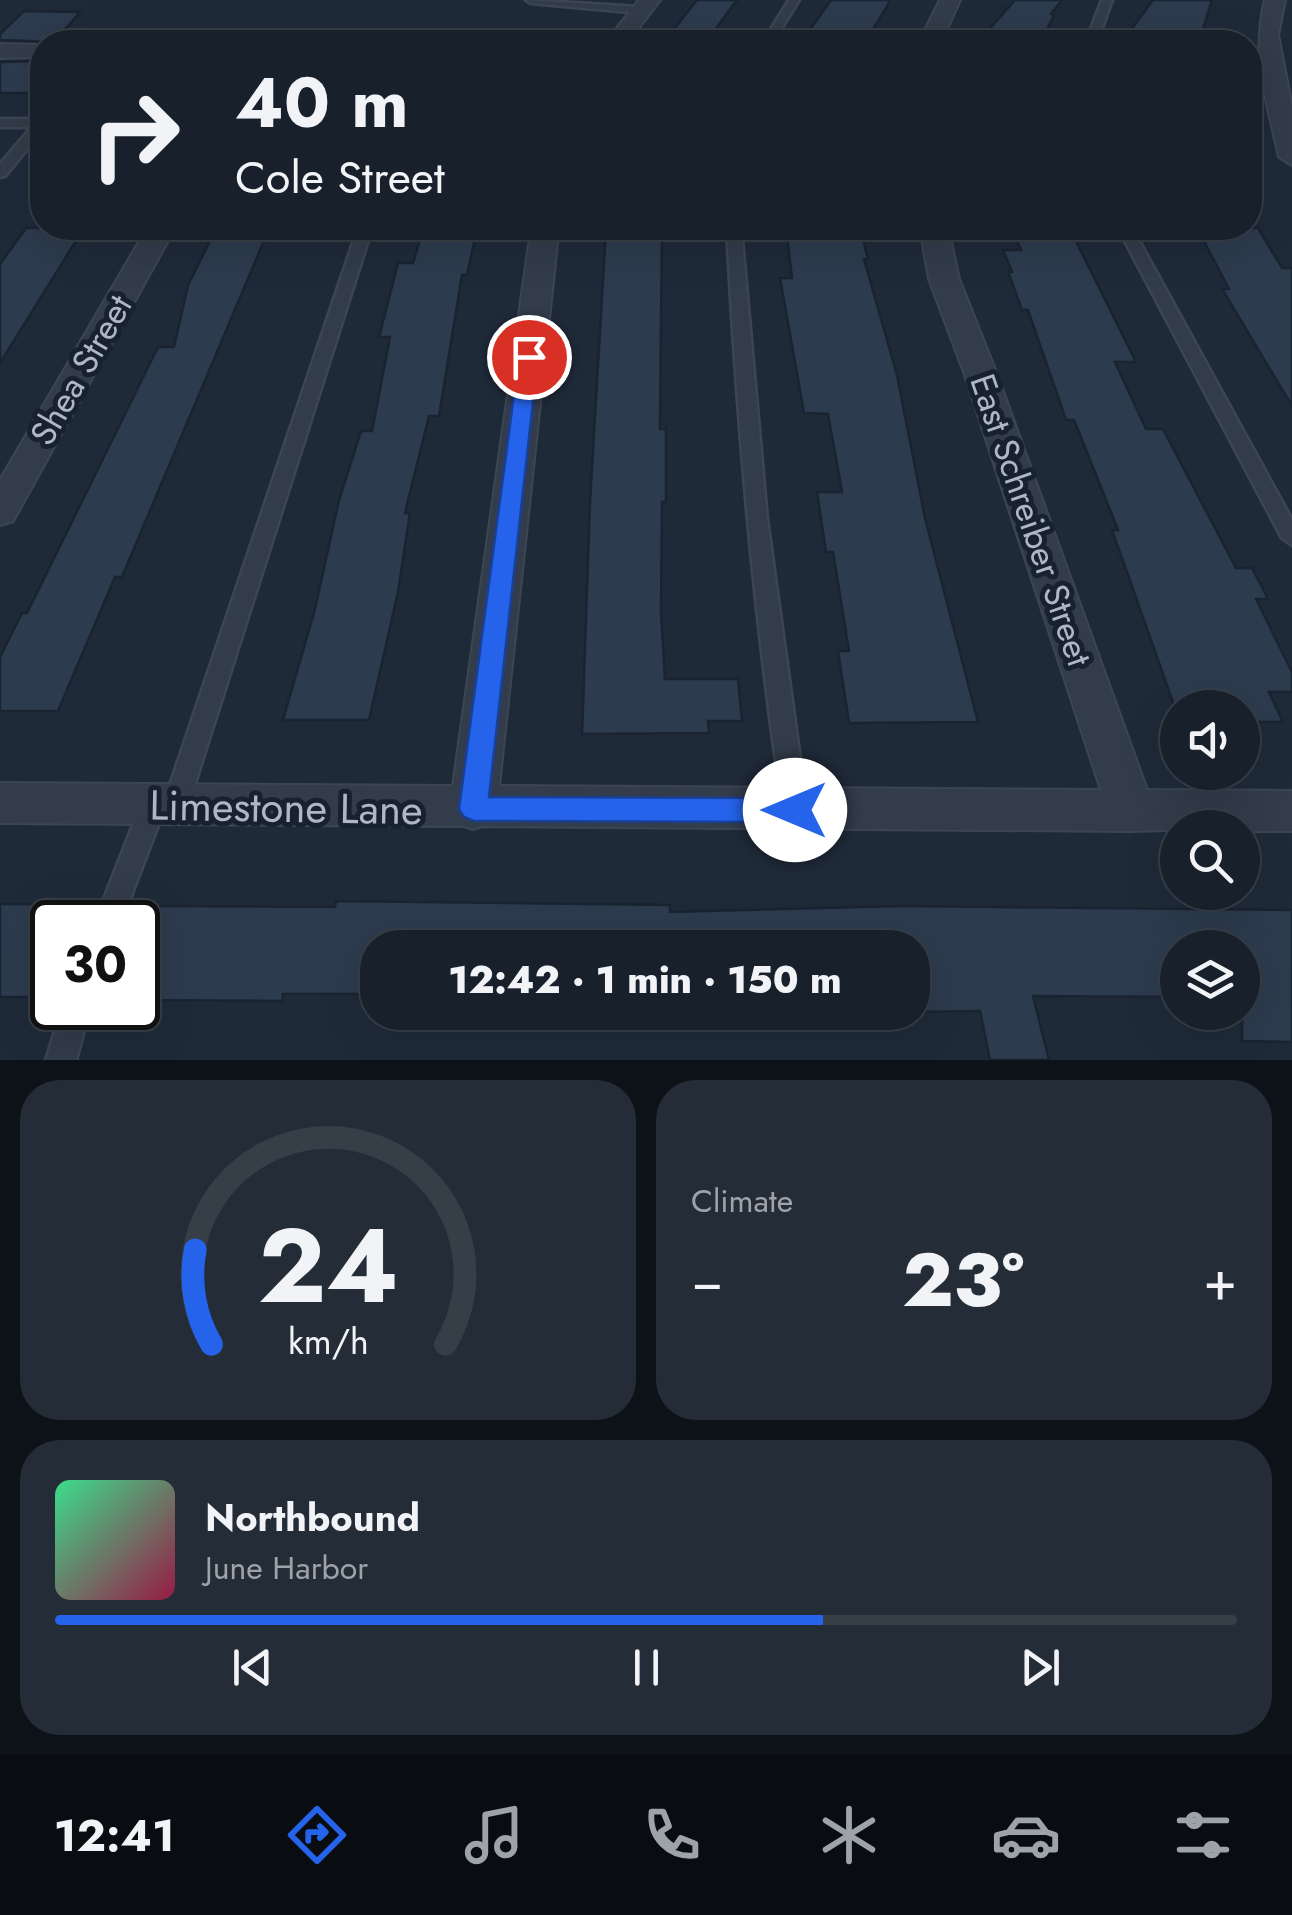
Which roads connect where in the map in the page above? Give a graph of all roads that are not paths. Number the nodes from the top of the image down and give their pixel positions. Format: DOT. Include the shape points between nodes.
graph roads {
  1 [pos="532,0"];
  2 [pos="794,0"];
  3 [pos="950,0"];
  4 [pos="1106,0"];
  5 [pos="1275,0"];
  6 [pos="645,5"];
  7 [pos="626,30"];
  8 [pos="775,30"];
  9 [pos="936,30"];
  10 [pos="1095,30"];
  11 [pos="0,51"];
  12 [pos="30,51"];
  13 [pos="0,122"];
  14 [pos="30,123"];
  15 [pos="30,137"];
  16 [pos="1292,157"];
  17 [pos="0,173"];
  18 [pos="154,240"];
  19 [pos="360,240"];
  20 [pos="545,240"];
  21 [pos="735,240"];
  22 [pos="936,240"];
  23 [pos="1132,240"];
  24 [pos="0,512"];
  25 [pos="1292,538"];
  26 [pos="0,803"];
  27 [pos="164,805"];
  28 [pos="474,809"];
  29 [pos="795,810"];
  30 [pos="1131,811"];
  31 [pos="1292,812"];
  32 [pos="119,900"];
  33 [pos="69,1030"];
  34 [pos="60,1060"];
  1 -- 6 [label="lane"];
  2 -- 8 [label="lane"];
  3 -- 9 [label="street"];
  4 -- 10 [label="lane"];
  5 -- 16 [label="street" via="1267,35 1270,65"];
  6 -- 7 [label="street"];
  11 -- 12 [label="street"];
  13 -- 14 [label="lane"];
  15 -- 17 [label="lane"];
  18 -- 24 [label="street, Shea Street"];
  19 -- 27 [label="lane"];
  20 -- 28 [label="street"];
  21 -- 29 [label="lane" via="772,672"];
  22 -- 30 [label="street, East Schreiber Street" via="944,279"];
  23 -- 25 [label="lane"];
  26 -- 27 [label="street, Limestone Lane"];
  27 -- 28 [label="street, Limestone Lane"];
  27 -- 32 [label="lane"];
  28 -- 29 [label="street, Limestone Lane"];
  29 -- 30 [label="street, Limestone Lane"];
  30 -- 31 [label="street, Limestone Lane"];
  33 -- 34 [label="lane"];
}
